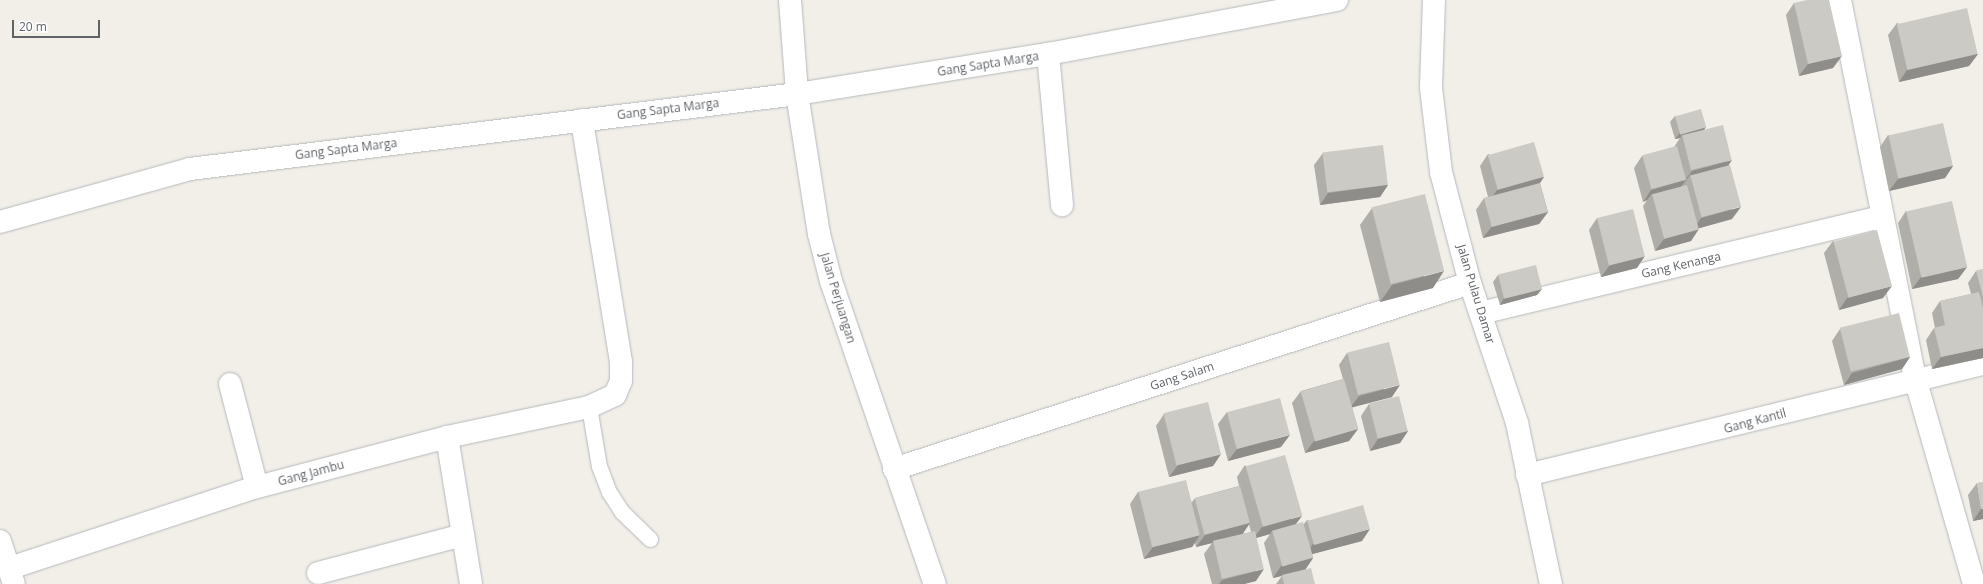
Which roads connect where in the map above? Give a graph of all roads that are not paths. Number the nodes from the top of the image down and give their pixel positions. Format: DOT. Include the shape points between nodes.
graph roads {
  1 [pos="790,0"];
  2 [pos="1337,0"];
  3 [pos="1434,0"];
  4 [pos="1840,0"];
  5 [pos="1048,54"];
  6 [pos="797,94"];
  7 [pos="582,120"];
  8 [pos="1062,206"];
  9 [pos="1882,217"];
  10 [pos="0,222"];
  11 [pos="1470,284"];
  12 [pos="1481,313"];
  13 [pos="1983,364"];
  14 [pos="1915,378"];
  15 [pos="230,384"];
  16 [pos="589,407"];
  17 [pos="447,437"];
  18 [pos="894,469"];
  19 [pos="1527,475"];
  20 [pos="257,487"];
  21 [pos="463,536"];
  22 [pos="650,539"];
  23 [pos="0,541"];
  24 [pos="318,573"];
  25 [pos="12,576"];
  26 [pos="471,584"];
  27 [pos="935,584"];
  28 [pos="1551,584"];
  29 [pos="1974,584"];
  1 -- 6 [label="street, Jalan Perjuangan"];
  2 -- 5 [label="street, Gang Sapta Marga"];
  3 -- 11 [label="street, Jalan Pulau Damar" via="1431,88 1441,172"];
  4 -- 9 [label="street"];
  5 -- 6 [label="street, Gang Sapta Marga"];
  5 -- 8 [label="street"];
  6 -- 7 [label="street, Gang Sapta Marga"];
  6 -- 18 [label="street, Jalan Perjuangan" via="819,234"];
  7 -- 10 [label="street, Gang Sapta Marga" via="190,169"];
  7 -- 16 [label="street, Gang Jambu" via="621,362 621,381 615,395"];
  9 -- 12 [label="street, Gang Kenanga"];
  9 -- 14 [label="street"];
  11 -- 12 [label="street, Jalan Pulau Damar"];
  11 -- 18 [label="street, Gang Salam"];
  12 -- 19 [label="street, Jalan Pulau Damar" via="1517,423"];
  13 -- 14 [label="street, Gang Kantil"];
  14 -- 19 [label="street, Gang Kantil" via="1727,429"];
  14 -- 29 [label="street"];
  15 -- 20 [label="street"];
  16 -- 17 [label="street, Gang Jambu"];
  16 -- 22 [label="lane" via="599,466 609,492 622,512"];
  17 -- 20 [label="street, Gang Jambu"];
  17 -- 21 [label="street"];
  18 -- 27 [label="street, Jalan Perjuangan"];
  19 -- 28 [label="street, Jalan Pulau Damar"];
  20 -- 25 [label="street, Gang Jambu"];
  21 -- 24 [label="street"];
  21 -- 26 [label="street"];
  23 -- 25 [label="street"];
}
